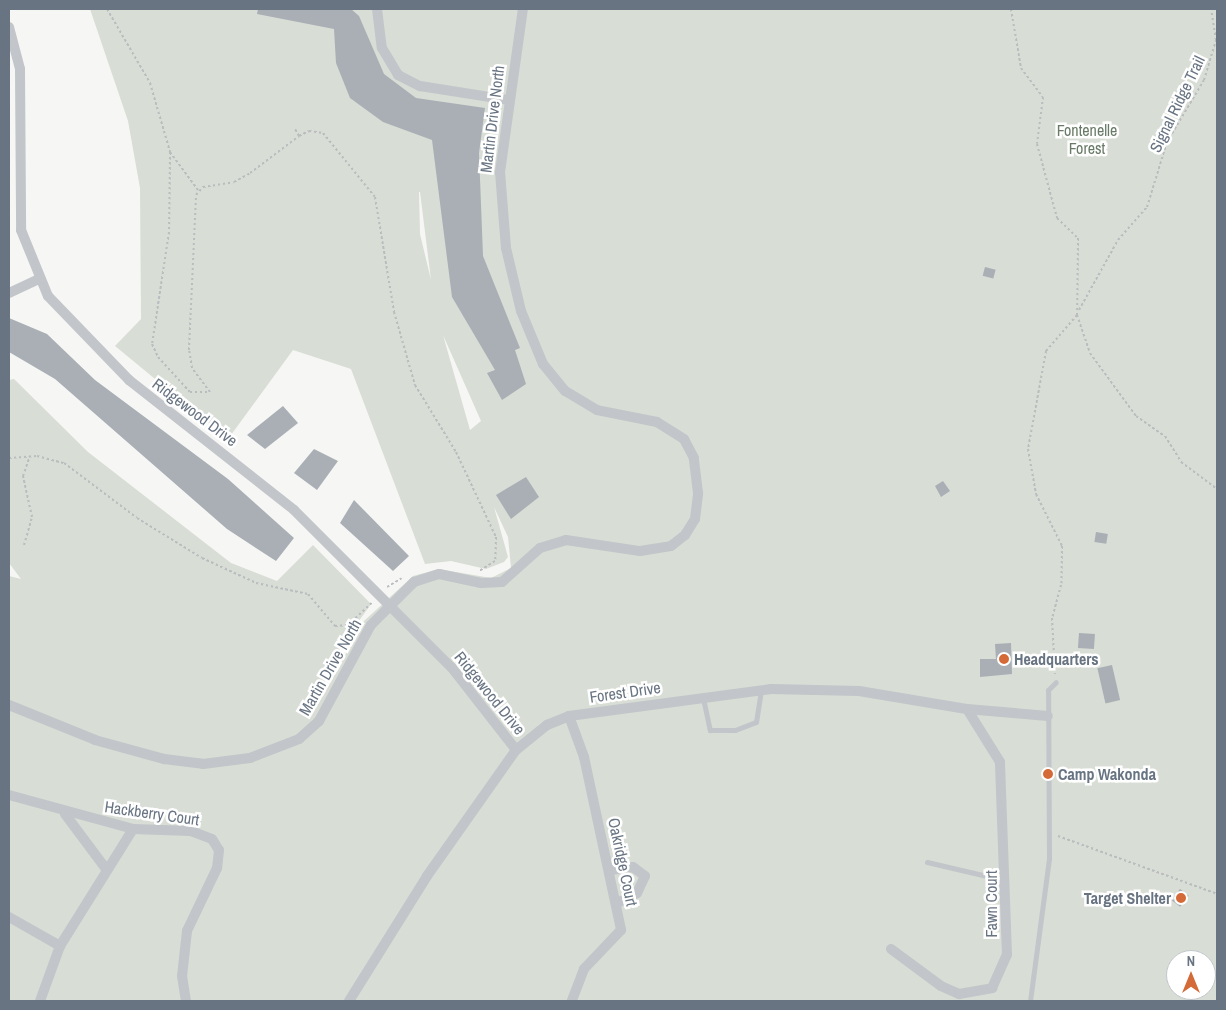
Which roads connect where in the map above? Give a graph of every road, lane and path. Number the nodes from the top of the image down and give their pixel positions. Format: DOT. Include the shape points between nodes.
graph roads {
  1 [pos="107,9"];
  2 [pos="377,9"];
  3 [pos="523,9"];
  4 [pos="1011,9"];
  5 [pos="1211,9"];
  6 [pos="9,27"];
  7 [pos="508,100"];
  8 [pos="295,129"];
  9 [pos="299,136"];
  10 [pos="170,152"];
  11 [pos="13,184"];
  12 [pos="198,190"];
  13 [pos="39,279"];
  14 [pos="9,293"];
  15 [pos="1077,315"];
  16 [pos="30,456"];
  17 [pos="9,458"];
  18 [pos="1217,489"];
  19 [pos="24,544"];
  20 [pos="485,570"];
  21 [pos="380,594"];
  22 [pos="390,604"];
  23 [pos="1056,682"];
  24 [pos="761,690"];
  25 [pos="703,698"];
  26 [pos="9,705"];
  27 [pos="967,709"];
  28 [pos="569,716"];
  29 [pos="1048,716"];
  30 [pos="516,750"];
  31 [pos="9,795"];
  32 [pos="65,814"];
  33 [pos="1047,823"];
  34 [pos="134,829"];
  35 [pos="927,862"];
  36 [pos="106,869"];
  37 [pos="610,870"];
  38 [pos="1006,880"];
  39 [pos="1217,894"];
  40 [pos="617,903"];
  41 [pos="9,917"];
  42 [pos="60,946"];
  43 [pos="890,949"];
  44 [pos="40,1001"];
  45 [pos="186,1001"];
  46 [pos="349,1001"];
  47 [pos="572,1001"];
  48 [pos="1030,1001"];
  1 -- 10 [label="path" via="150,84"];
  2 -- 7 [label="street" via="384,54 398,75 420,86"];
  3 -- 7 [label="street, Martin Drive North"];
  4 -- 15 [label="path" via="1021,68 1043,97 1037,144 1057,218 1078,238"];
  5 -- 15 [label="path, Signal Ridge Trail" via="1216,40 1204,80 1167,142 1146,207 1118,240 1081,300"];
  6 -- 11 [label="street, Ridgewood Drive" via="20,69"];
  7 -- 22 [label="street, Martin Drive North" via="500,172 502,221 510,273 532,342 554,380 580,403 657,422 684,439 696,467 695,519 686,535 661,549 629,551 579,540 559,541 540,548 502,582 426,577"];
  8 -- 9 [label="path"];
  9 -- 12 [label="path" via="242,178"];
  9 -- 20 [label="path" via="309,131 323,132 375,197 394,312 415,385 456,452 496,537 498,553"];
  10 -- 12 [label="path"];
  10 -- 12 [label="path" via="169,232 152,344 183,388 203,396 210,389 192,368 188,350"];
  11 -- 13 [label="street, Ridgewood Drive" via="21,230"];
  13 -- 14 [label="street"];
  13 -- 21 [label="street, Ridgewood Drive" via="61,312 105,358 294,510"];
  15 -- 18 [label="path" via="1090,353 1136,416 1164,436 1181,462"];
  15 -- 23 [label="path, Signal Ridge Trail" via="1046,351 1028,449 1036,494 1062,546 1061,585 1052,618"];
  16 -- 17 [label="path"];
  16 -- 19 [label="path" via="23,476 32,517"];
  16 -- 21 [label="path" via="64,463 137,518 202,558 256,583 308,594 334,626 348,625"];
  21 -- 22 [label="street, Ridgewood Drive"];
  22 -- 26 [label="street, Martin Drive North" via="356,648 319,721 299,738 250,758 203,764 164,759 94,740"];
  22 -- 30 [label="street, Ridgewood Drive" via="452,668"];
  23 -- 29 [label="lane" via="1048,690"];
  24 -- 25 [label="street, Forest Drive"];
  24 -- 25 [label="lane" via="756,722 735,730 710,730"];
  24 -- 27 [label="street, Forest Drive" via="859,691"];
  25 -- 28 [label="street, Forest Drive"];
  27 -- 29 [label="street, Forest Drive"];
  27 -- 38 [label="street, Fawn Court" via="1000,762"];
  28 -- 30 [label="street, Forest Drive" via="547,725"];
  28 -- 37 [label="street, Oakridge Court"];
  29 -- 33 [label="lane"];
  30 -- 46 [label="street, Forest Drive" via="427,876"];
  31 -- 32 [label="street, Hackberry Court"];
  32 -- 34 [label="street, Hackberry Court"];
  32 -- 36 [label="street"];
  33 -- 39 [label="path" via="1060,837"];
  33 -- 48 [label="lane" via="1049,859"];
  34 -- 36 [label="street"];
  34 -- 45 [label="street, Hackberry Court" via="191,831 212,838 219,850 218,868 187,930 182,976"];
  35 -- 38 [label="lane"];
  36 -- 42 [label="street"];
  37 -- 40 [label="street, Oakridge Court"];
  37 -- 40 [label="street" via="633,867 645,876 637,893"];
  38 -- 43 [label="street, Fawn Court" via="1007,955 992,988 959,994 941,986"];
  40 -- 47 [label="street, Oakridge Court" via="621,930 584,969"];
  41 -- 42 [label="street"];
  42 -- 44 [label="street"];
}
